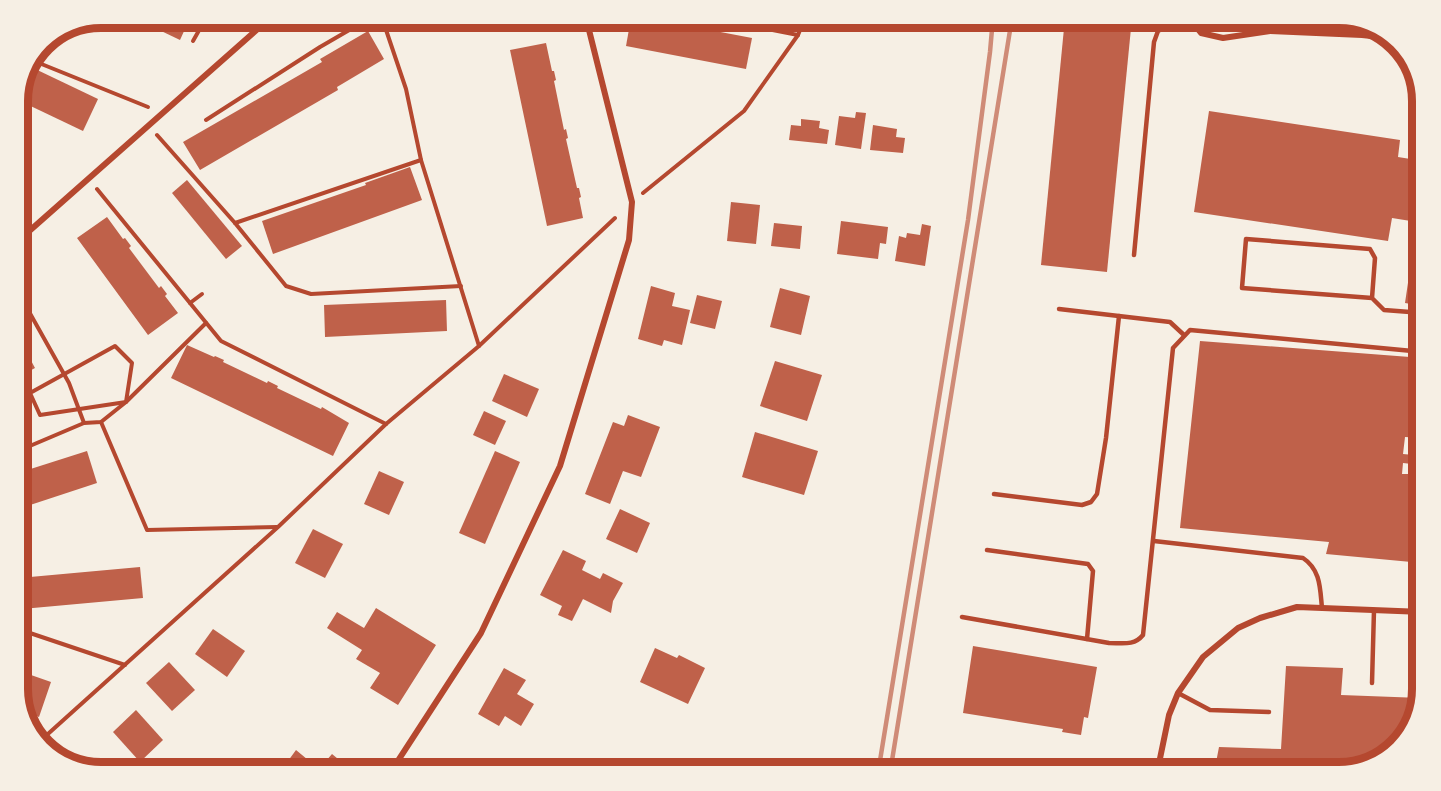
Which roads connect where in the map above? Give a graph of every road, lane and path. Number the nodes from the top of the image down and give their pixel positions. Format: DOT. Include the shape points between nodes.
graph roads {
  1 [pos="200,28"];
  2 [pos="259,28"];
  3 [pos="352,28"];
  4 [pos="385,28"];
  5 [pos="588,28"];
  6 [pos="762,28"];
  7 [pos="801,28"];
  8 [pos="1163,28"];
  9 [pos="1198,28"];
  10 [pos="1263,28"];
  11 [pos="1270,31"];
  12 [pos="798,35"];
  13 [pos="1374,37"];
  14 [pos="193,41"];
  15 [pos="40,63"];
  16 [pos="162,113"];
  17 [pos="206,120"];
  18 [pos="149,125"];
  19 [pos="421,160"];
  20 [pos="88,179"];
  21 [pos="632,202"];
  22 [pos="236,223"];
  23 [pos="29,231"];
  24 [pos="1134,255"];
  25 [pos="461,286"];
  26 [pos="201,294"];
  27 [pos="1372,298"];
  28 [pos="190,303"];
  29 [pos="1059,309"];
  30 [pos="29,312"];
  31 [pos="1412,312"];
  32 [pos="1119,316"];
  33 [pos="206,323"];
  34 [pos="1184,335"];
  35 [pos="479,346"];
  36 [pos="1412,351"];
  37 [pos="64,374"];
  38 [pos="126,402"];
  39 [pos="78,409"];
  40 [pos="100,422"];
  41 [pos="84,423"];
  42 [pos="386,424"];
  43 [pos="29,446"];
  44 [pos="994,494"];
  45 [pos="278,527"];
  46 [pos="1154,541"];
  47 [pos="987,550"];
  48 [pos="1322,608"];
  49 [pos="1374,610"];
  50 [pos="1412,612"];
  51 [pos="962,617"];
  52 [pos="29,633"];
  53 [pos="1087,639"];
  54 [pos="125,665"];
  55 [pos="1372,682"];
  56 [pos="1178,693"];
  57 [pos="1269,712"];
  58 [pos="46,736"];
  59 [pos="397,762"];
  60 [pos="1159,762"];
  1 -- 14 [label="path"];
  2 -- 16 [label="street"];
  3 -- 17 [label="path"];
  4 -- 19 [label="path" via="406,89"];
  5 -- 21 [label="street"];
  6 -- 12 [label="path"];
  7 -- 12 [label="path"];
  8 -- 24 [label="lane" via="1154,42"];
  9 -- 11 [label="street" via="1207,36 1223,39"];
  10 -- 11 [label="street"];
  11 -- 13 [label="street"];
  12 -- 21 [label="path" via="744,111"];
  15 -- 16 [label="path"];
  16 -- 18 [label="street"];
  18 -- 20 [label="street"];
  18 -- 22 [label="path"];
  19 -- 22 [label="path"];
  19 -- 25 [label="path"];
  20 -- 23 [label="street"];
  20 -- 28 [label="path"];
  21 -- 35 [label="path"];
  21 -- 59 [label="street" via="629,240 560,466 481,633"];
  22 -- 25 [label="path" via="286,286 311,294"];
  25 -- 35 [label="path"];
  26 -- 28 [label="path"];
  27 -- 27 [label="lane" via="1375,258 1370,249 1246,239 1242,288"];
  27 -- 31 [label="lane" via="1384,310"];
  28 -- 33 [label="path"];
  29 -- 32 [label="lane"];
  30 -- 37 [label="path"];
  32 -- 34 [label="lane" via="1170,322"];
  32 -- 44 [label="lane" via="1097,494 1082,505"];
  33 -- 38 [label="path"];
  33 -- 42 [label="path" via="221,341"];
  34 -- 36 [label="lane" via="1190,330"];
  34 -- 46 [label="lane" via="1173,348"];
  35 -- 42 [label="path"];
  37 -- 38 [label="path" via="115,346 132,363"];
  37 -- 39 [label="path"];
  37 -- 39 [label="path" via="30,393 40,415"];
  38 -- 39 [label="path"];
  38 -- 40 [label="path"];
  39 -- 41 [label="path"];
  40 -- 41 [label="path"];
  40 -- 45 [label="path" via="147,530"];
  41 -- 43 [label="path"];
  42 -- 45 [label="path"];
  45 -- 54 [label="path"];
  46 -- 48 [label="lane" via="1297,555 1317,573"];
  46 -- 53 [label="lane" via="1143,634 1130,644"];
  47 -- 53 [label="lane" via="1088,564 1093,571"];
  48 -- 49 [label="street"];
  48 -- 56 [label="street" via="1297,607 1238,628 1203,657"];
  49 -- 50 [label="street"];
  49 -- 55 [label="lane"];
  51 -- 53 [label="lane"];
  52 -- 54 [label="path"];
  54 -- 58 [label="path"];
  56 -- 57 [label="lane" via="1210,710"];
  56 -- 60 [label="street"];
}
